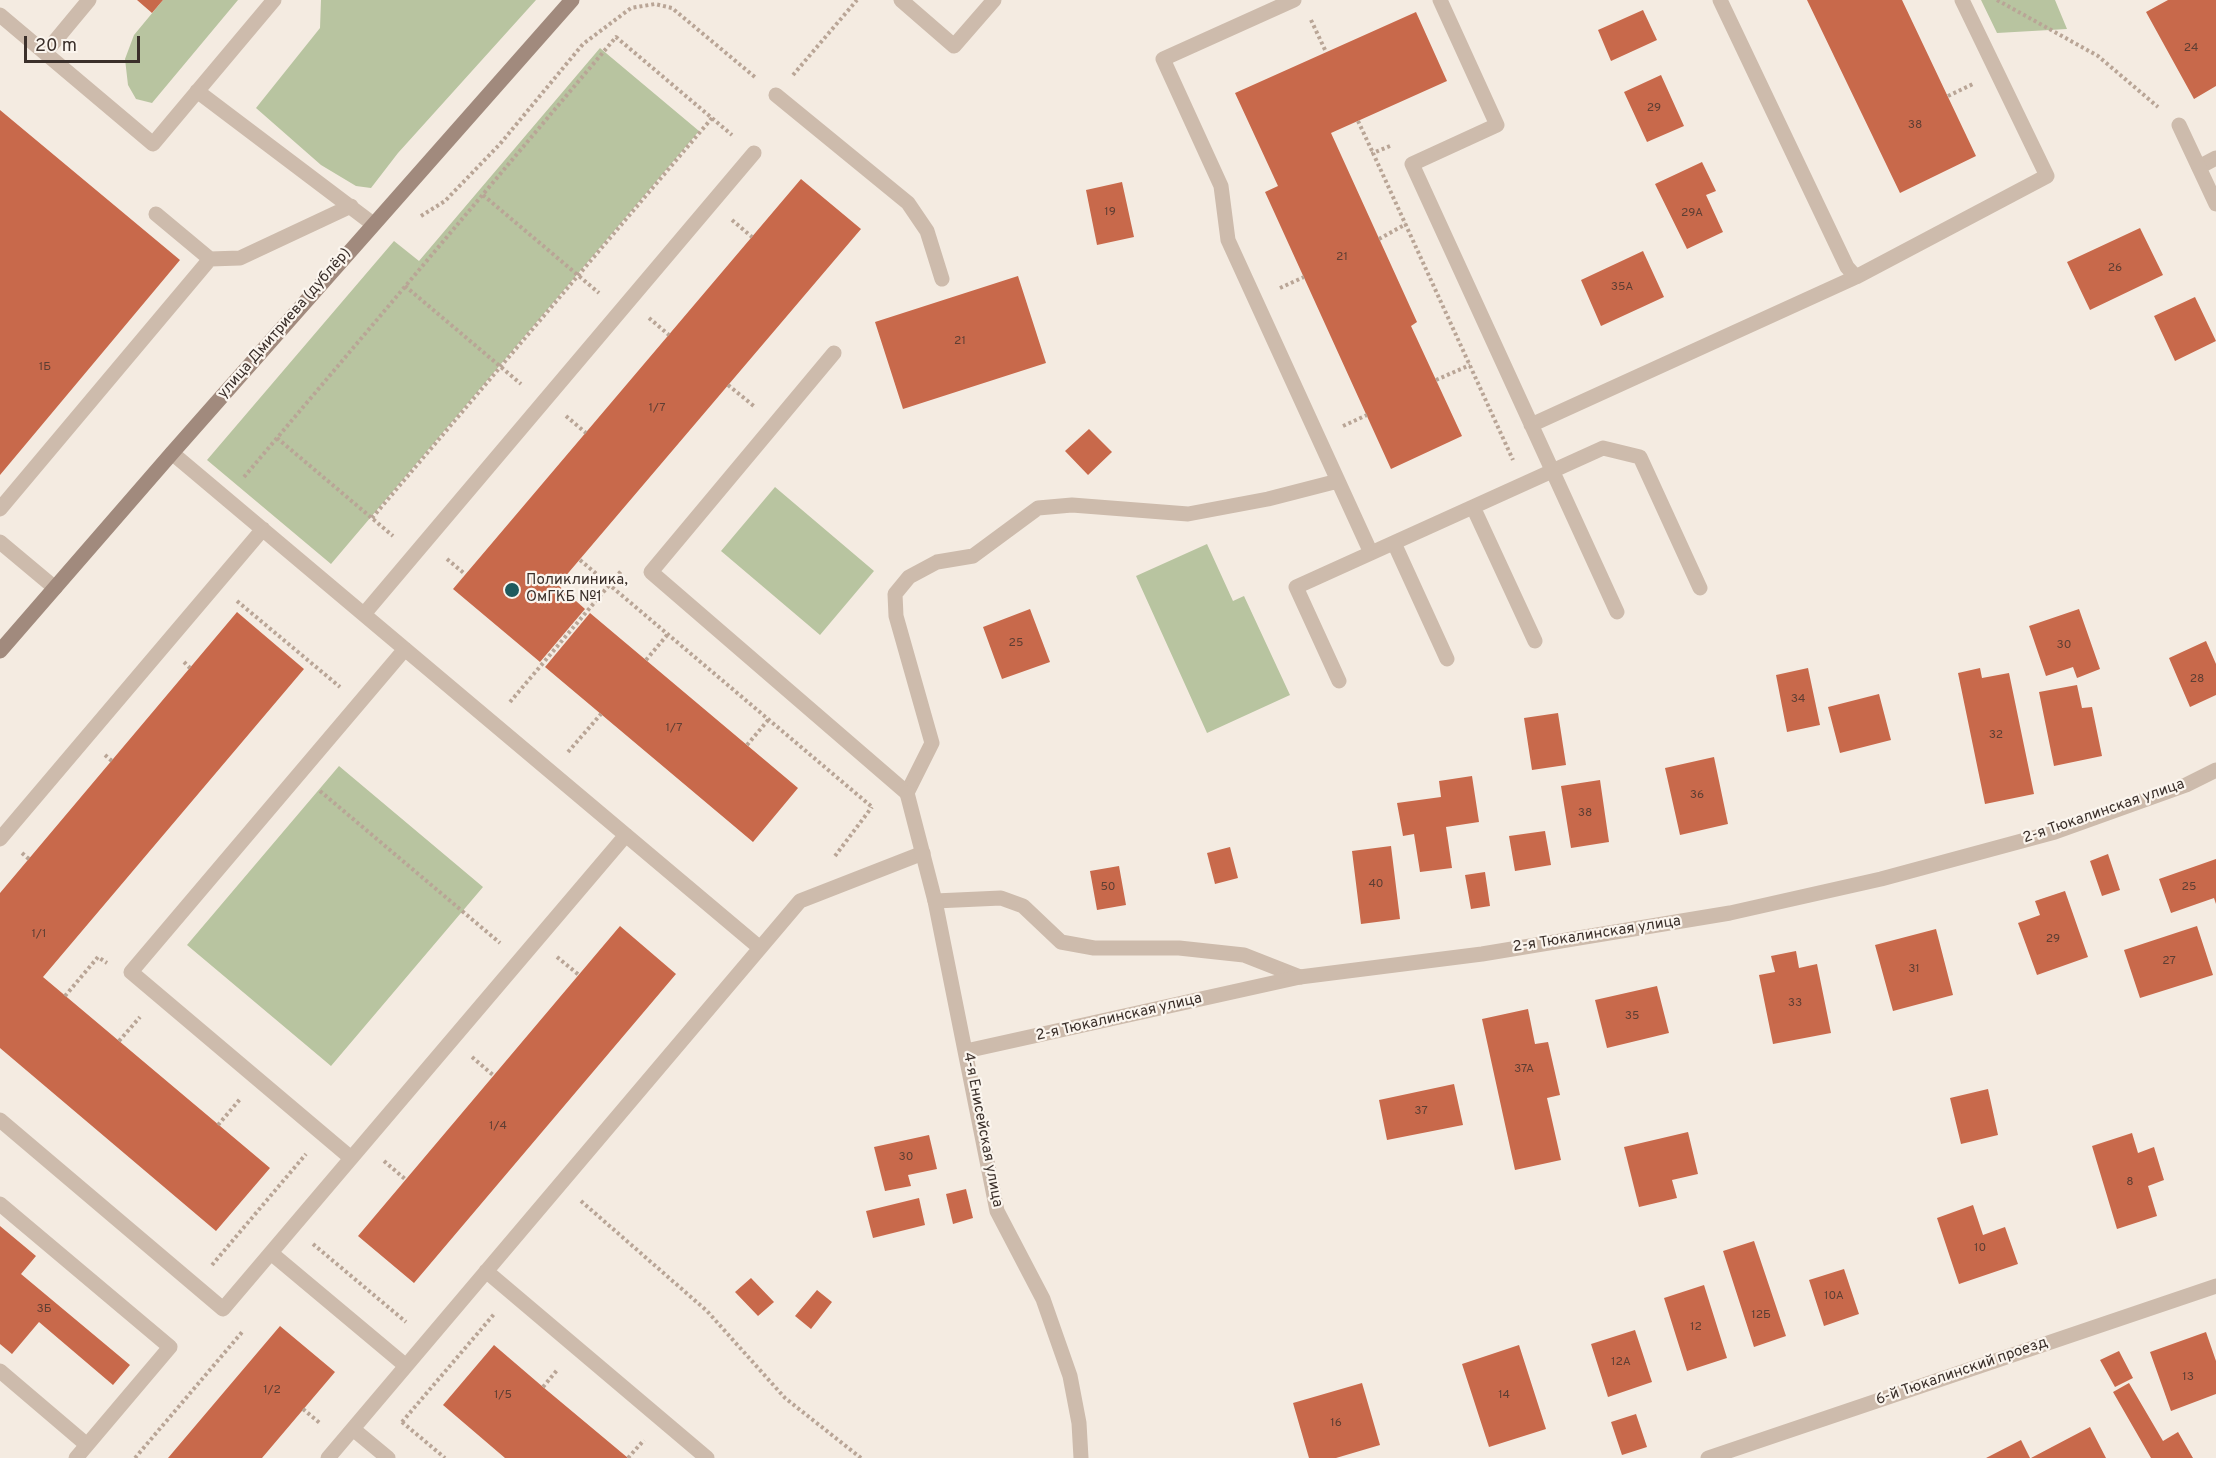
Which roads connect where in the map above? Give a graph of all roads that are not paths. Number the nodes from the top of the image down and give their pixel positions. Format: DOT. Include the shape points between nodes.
graph roads {
  1 [pos="89,0"];
  2 [pos="274,0"];
  3 [pos="572,0"];
  4 [pos="901,0"];
  5 [pos="993,0"];
  6 [pos="1294,0"];
  7 [pos="1440,0"];
  8 [pos="1720,0"];
  9 [pos="1962,0"];
  10 [pos="0,15"];
  11 [pos="45,53"];
  12 [pos="197,91"];
  13 [pos="777,95"];
  14 [pos="2179,125"];
  15 [pos="754,153"];
  16 [pos="2216,158"];
  17 [pos="2199,167"];
  18 [pos="2216,204"];
  19 [pos="351,206"];
  20 [pos="156,214"];
  21 [pos="377,220"];
  22 [pos="210,259"];
  23 [pos="1856,277"];
  24 [pos="942,279"];
  25 [pos="834,353"];
  26 [pos="1531,425"];
  27 [pos="172,453"];
  28 [pos="1552,471"];
  29 [pos="1338,481"];
  30 [pos="1473,507"];
  31 [pos="0,509"];
  32 [pos="263,529"];
  33 [pos="0,542"];
  34 [pos="1394,543"];
  35 [pos="1371,553"];
  36 [pos="55,588"];
  37 [pos="1700,588"];
  38 [pos="1617,612"];
  39 [pos="364,614"];
  40 [pos="1535,641"];
  41 [pos="405,649"];
  42 [pos="0,651"];
  43 [pos="1447,659"];
  44 [pos="1339,681"];
  45 [pos="2216,770"];
  46 [pos="907,793"];
  47 [pos="626,835"];
  48 [pos="0,839"];
  49 [pos="923,853"];
  50 [pos="935,901"];
  51 [pos="760,948"];
  52 [pos="1300,977"];
  53 [pos="966,1051"];
  54 [pos="0,1120"];
  55 [pos="351,1158"];
  56 [pos="0,1204"];
  57 [pos="271,1252"];
  58 [pos="486,1271"];
  59 [pos="2216,1286"];
  60 [pos="406,1366"];
  61 [pos="0,1371"];
  62 [pos="353,1429"];
  63 [pos="87,1445"];
  64 [pos="76,1458"];
  65 [pos="328,1458"];
  66 [pos="388,1458"];
  67 [pos="707,1458"];
  68 [pos="1081,1458"];
  69 [pos="1708,1458"];
  1 -- 11 [label="street"];
  2 -- 12 [label="street"];
  3 -- 21 [label="main road, улица Дмитриева (дублёр)"];
  4 -- 5 [label="street" via="954,46"];
  6 -- 29 [label="street" via="1163,59 1221,186 1228,240"];
  7 -- 26 [label="street" via="1497,125 1412,164"];
  8 -- 23 [label="street" via="1847,267"];
  9 -- 23 [label="street" via="2046,176"];
  10 -- 11 [label="street"];
  11 -- 12 [label="street" via="153,144"];
  12 -- 19 [label="street"];
  13 -- 24 [label="street" via="908,203 927,231"];
  14 -- 17 [label="street"];
  15 -- 39 [label="street"];
  16 -- 17 [label="street"];
  17 -- 18 [label="street"];
  19 -- 21 [label="street"];
  19 -- 22 [label="street" via="240,258"];
  20 -- 22 [label="street"];
  21 -- 27 [label="main road, улица Дмитриева (дублёр)"];
  22 -- 31 [label="street"];
  23 -- 26 [label="street"];
  25 -- 46 [label="street" via="651,572"];
  26 -- 28 [label="street"];
  27 -- 32 [label="street"];
  27 -- 36 [label="main road, улица Дмитриева (дублёр)"];
  28 -- 30 [label="street"];
  28 -- 37 [label="street" via="1603,448 1640,457"];
  28 -- 38 [label="street"];
  29 -- 35 [label="street"];
  29 -- 46 [label="street" via="1188,514 1072,505 1038,508 973,556 937,562 909,577 896,594 896,616 932,743"];
  30 -- 34 [label="street"];
  30 -- 40 [label="street"];
  32 -- 39 [label="street"];
  32 -- 48 [label="street"];
  33 -- 36 [label="street"];
  34 -- 35 [label="street"];
  34 -- 43 [label="street"];
  35 -- 44 [label="street" via="1296,587"];
  36 -- 42 [label="main road, улица Дмитриева (дублёр)"];
  39 -- 41 [label="street"];
  41 -- 47 [label="street"];
  41 -- 55 [label="street" via="131,972"];
  45 -- 52 [label="street, 2-я Тюкалинская улица" via="2055,832 1730,913 1482,954"];
  46 -- 49 [label="street, 4-я Енисейская улица"];
  47 -- 51 [label="street"];
  47 -- 55 [label="street"];
  49 -- 50 [label="street, 4-я Енисейская улица"];
  49 -- 51 [label="street" via="800,901"];
  50 -- 52 [label="street" via="1001,898 1023,906 1061,942 1094,948 1179,948 1244,955"];
  50 -- 53 [label="street, 4-я Енисейская улица"];
  51 -- 58 [label="street"];
  52 -- 53 [label="street, 2-я Тюкалинская улица"];
  53 -- 68 [label="street, 4-я Енисейская улица" via="997,1211 1043,1299 1070,1376"];
  54 -- 57 [label="street" via="223,1309"];
  55 -- 57 [label="street"];
  56 -- 63 [label="street" via="170,1347"];
  57 -- 60 [label="street"];
  58 -- 60 [label="street"];
  58 -- 67 [label="street"];
  59 -- 69 [label="street, 6-й Тюкалинский проезд"];
  60 -- 62 [label="street"];
  61 -- 63 [label="street"];
  62 -- 65 [label="street"];
  62 -- 66 [label="street"];
  63 -- 64 [label="street"];
}
